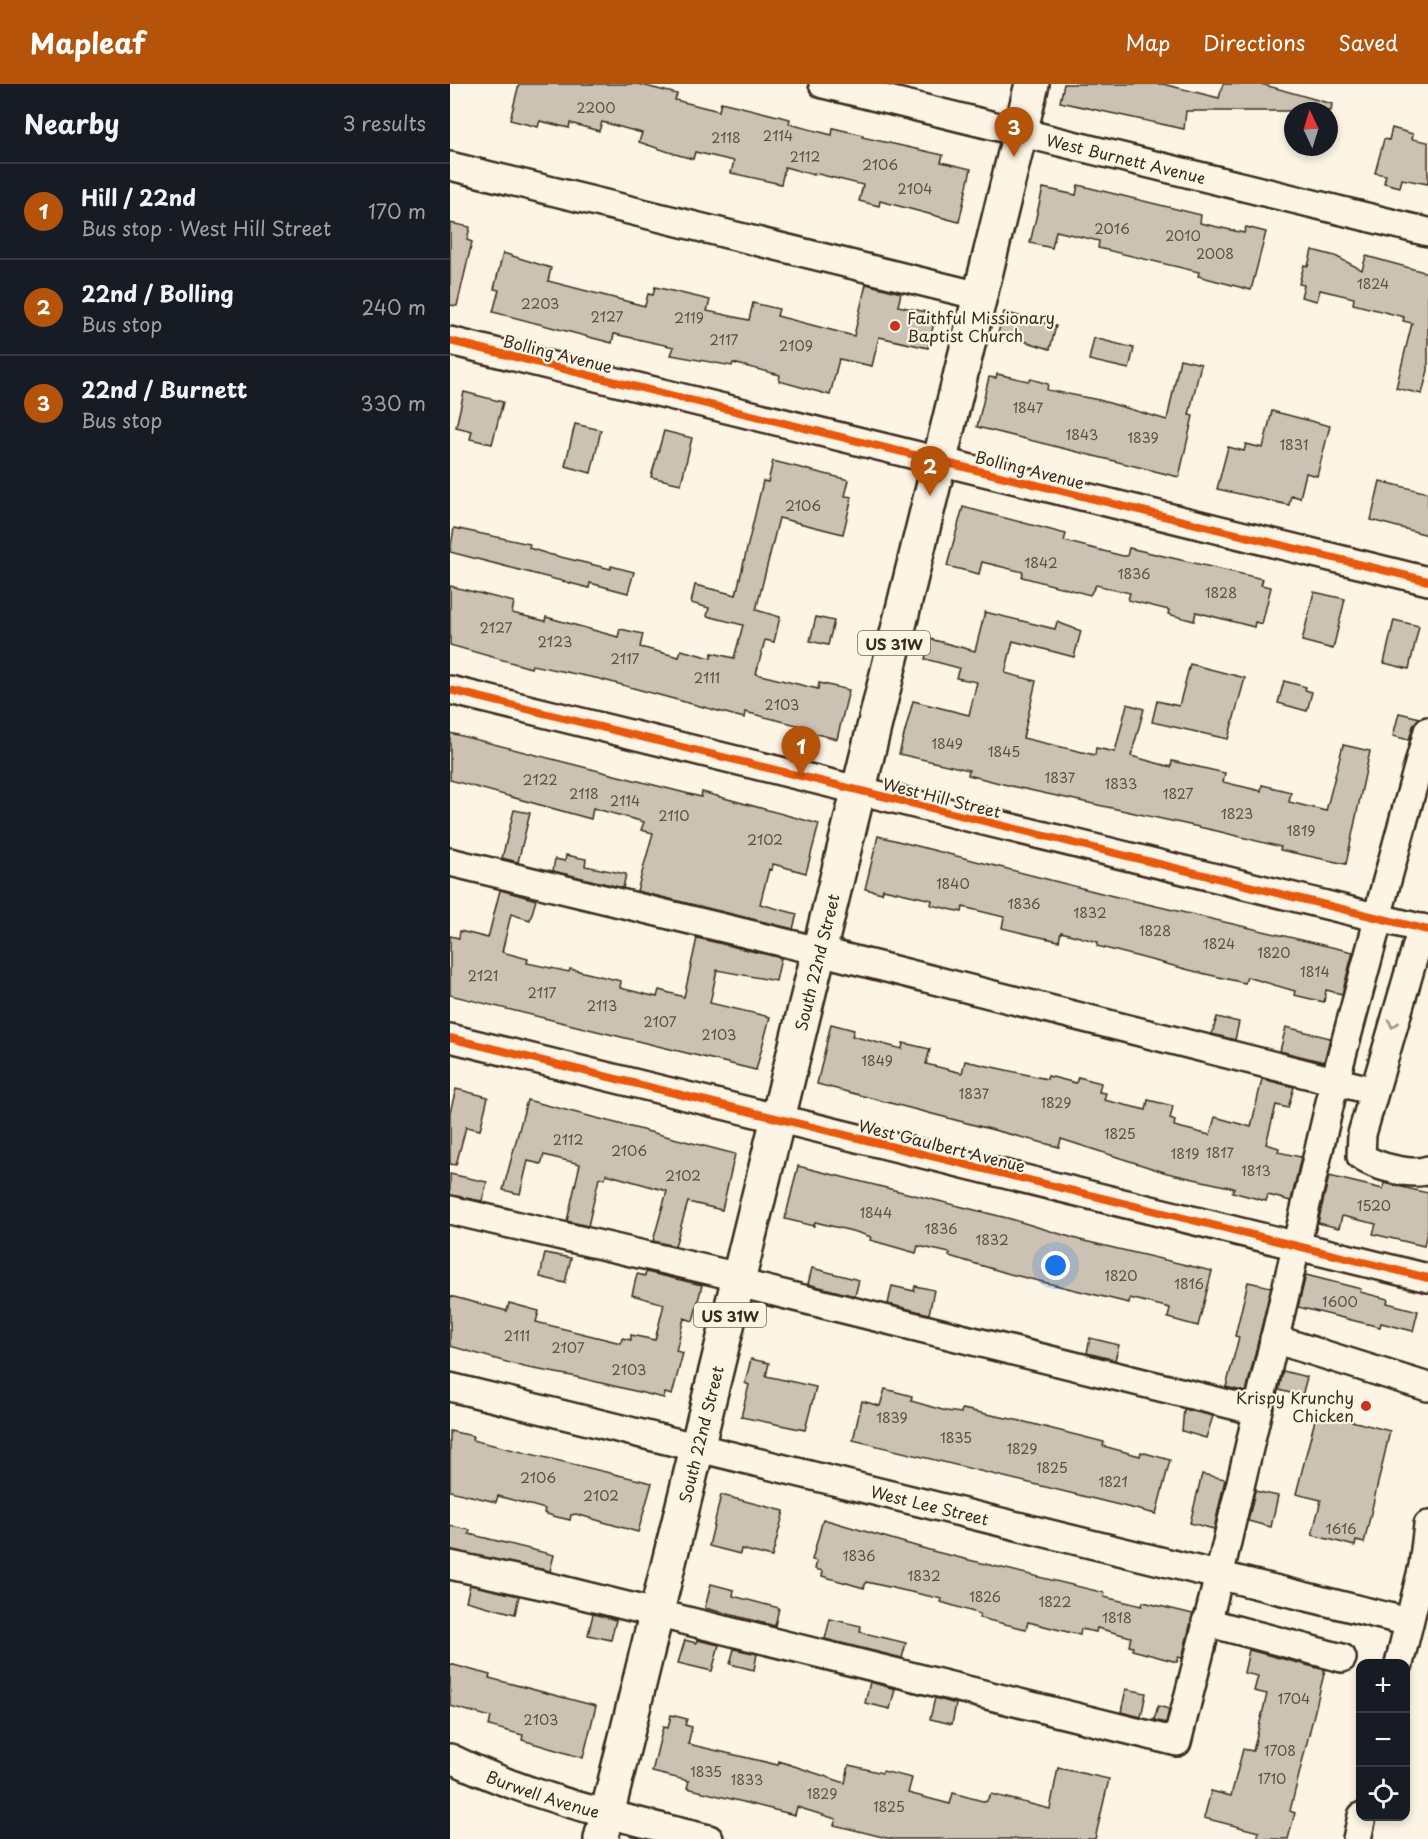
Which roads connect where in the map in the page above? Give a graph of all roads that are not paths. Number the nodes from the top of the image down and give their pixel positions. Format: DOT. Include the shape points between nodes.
graph roads {
  1 [pos="823,84"];
  2 [pos="1032,84"];
  3 [pos="1020,132"];
  4 [pos="450,166"];
  5 [pos="1428,232"];
  6 [pos="980,296"];
  7 [pos="450,341"];
  8 [pos="939,461"];
  9 [pos="1428,581"];
  10 [pos="450,690"];
  11 [pos="1427,738"];
  12 [pos="858,790"];
  13 [pos="450,862"];
  14 [pos="1378,917"];
  15 [pos="1425,929"];
  16 [pos="819,951"];
  17 [pos="1417,984"];
  18 [pos="450,1038"];
  19 [pos="1335,1081"];
  20 [pos="1374,1090"];
  21 [pos="778,1118"];
  22 [pos="1425,1173"];
  23 [pos="450,1210"];
  24 [pos="1297,1246"];
  25 [pos="1428,1278"];
  26 [pos="739,1280"];
  27 [pos="1274,1339"];
  28 [pos="450,1387"];
  29 [pos="1428,1387"];
  30 [pos="1257,1411"];
  31 [pos="697,1448"];
  32 [pos="1428,1532"];
  33 [pos="450,1565"];
  34 [pos="1219,1576"];
  35 [pos="656,1615"];
  36 [pos="1206,1622"];
  37 [pos="1409,1622"];
  38 [pos="1342,1658"];
  39 [pos="1401,1659"];
  40 [pos="450,1758"];
  41 [pos="1361,1821"];
  42 [pos="604,1826"];
  43 [pos="709,1839"];
  44 [pos="1357,1839"];
  1 -- 3 [label="street, West Burnett Avenue"];
  2 -- 3 [label="main road, South 22nd Street / US 31W"];
  3 -- 5 [label="street, West Burnett Avenue"];
  3 -- 6 [label="main road, South 22nd Street / US 31W"];
  4 -- 6 [label="street"];
  6 -- 8 [label="main road, South 22nd Street / US 31W"];
  7 -- 8 [label="street, Bolling Avenue"];
  8 -- 9 [label="street, Bolling Avenue"];
  8 -- 12 [label="main road, South 22nd Street / US 31W"];
  10 -- 12 [label="street, West Hill Street"];
  11 -- 14 [label="street"];
  12 -- 14 [label="street, West Hill Street"];
  12 -- 16 [label="main road, South 22nd Street / US 31W"];
  13 -- 16 [label="street"];
  14 -- 15 [label="street, West Hill Street"];
  14 -- 19 [label="street"];
  15 -- 17 [label="street"];
  16 -- 19 [label="street"];
  16 -- 21 [label="main road, South 22nd Street / US 31W"];
  17 -- 20 [label="street, one-way"];
  18 -- 21 [label="street, West Gaulbert Avenue"];
  19 -- 20 [label="street"];
  19 -- 24 [label="street"];
  20 -- 22 [label="street" via="1362,1134 1361,1156 1368,1162"];
  21 -- 24 [label="street, West Gaulbert Avenue"];
  21 -- 26 [label="main road, South 22nd Street / US 31W"];
  23 -- 26 [label="street"];
  24 -- 25 [label="street, West Gaulbert Avenue"];
  24 -- 27 [label="street"];
  26 -- 30 [label="street"];
  26 -- 31 [label="main road, South 22nd Street / US 31W"];
  27 -- 29 [label="street"];
  27 -- 30 [label="street"];
  28 -- 31 [label="street, West Lee Street"];
  30 -- 34 [label="street"];
  31 -- 34 [label="street, West Lee Street"];
  31 -- 35 [label="main road, South 22nd Street / US 31W"];
  32 -- 37 [label="street"];
  33 -- 35 [label="street"];
  34 -- 36 [label="street"];
  34 -- 37 [label="street, West Lee Street"];
  35 -- 36 [label="street" via="1177,1742"];
  35 -- 42 [label="main road, South 22nd Street / US 31W"];
  36 -- 38 [label="street"];
  37 -- 39 [label="street"];
  40 -- 42 [label="street, Burwell Avenue"];
  41 -- 44 [label="street"];
  42 -- 43 [label="street, Burwell Avenue"];
}
